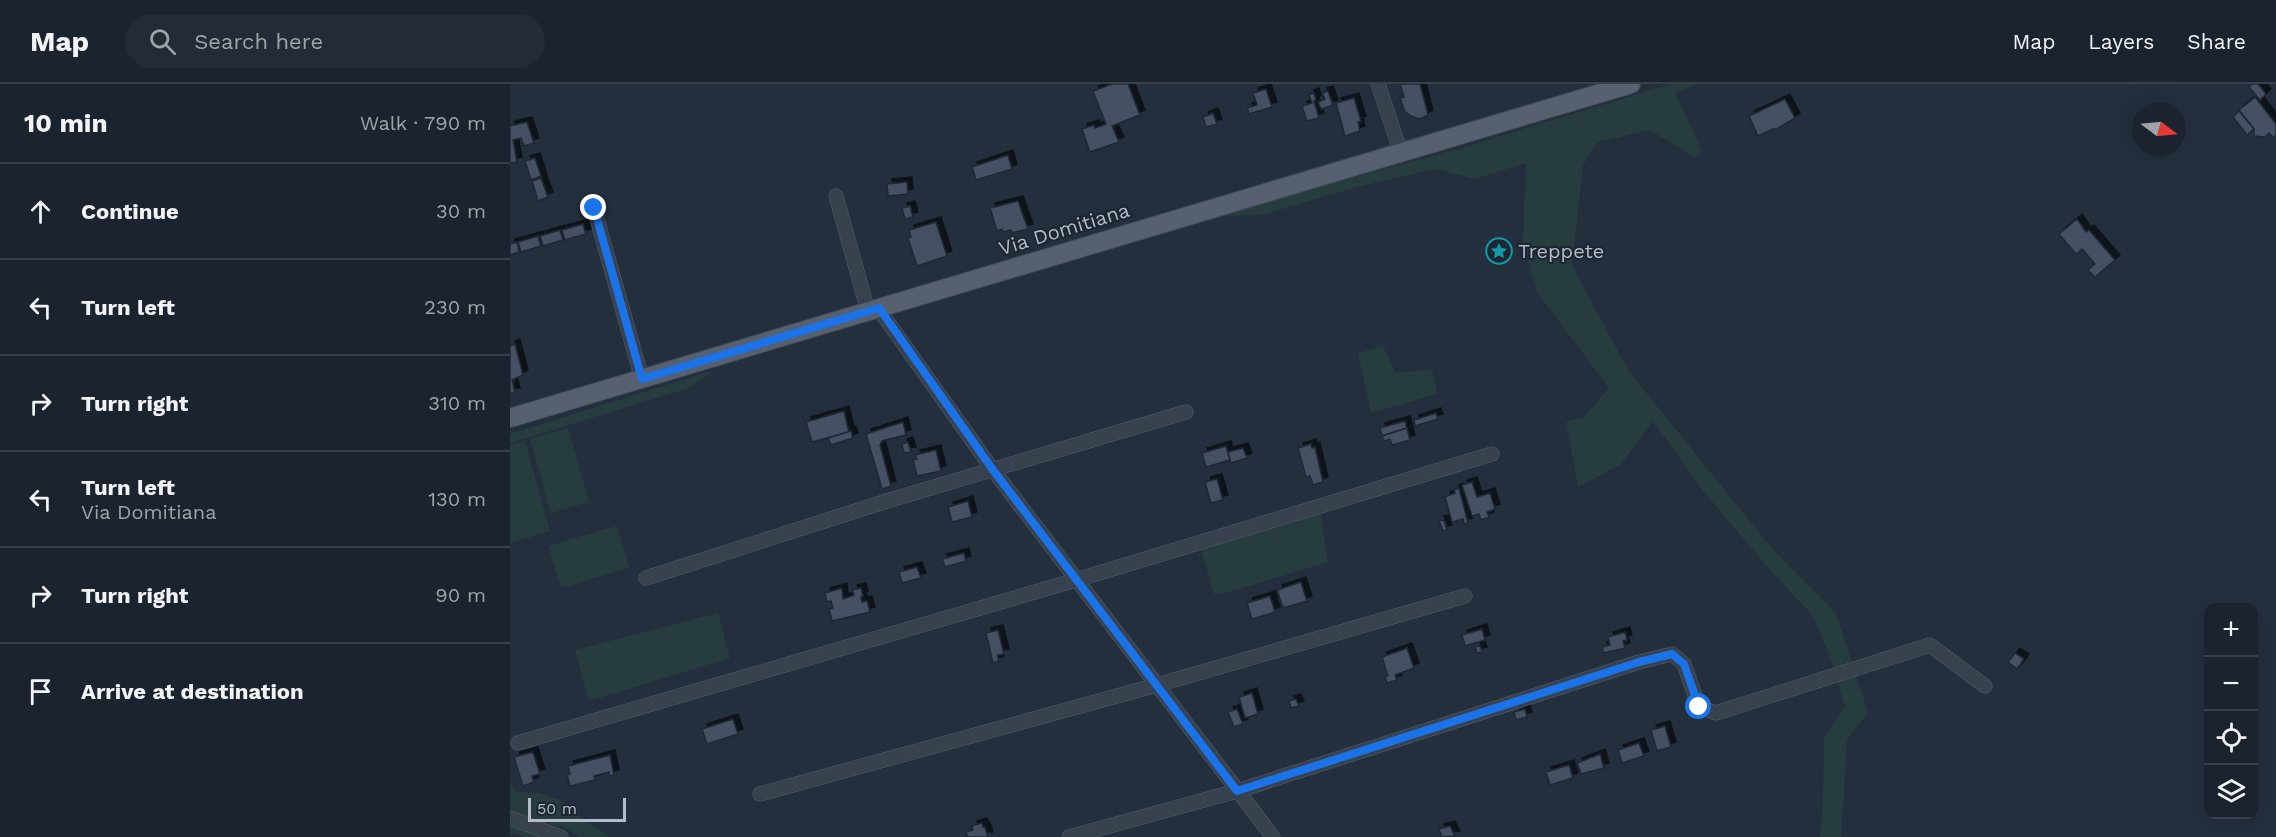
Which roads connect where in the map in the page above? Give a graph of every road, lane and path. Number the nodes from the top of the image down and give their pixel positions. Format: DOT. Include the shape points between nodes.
graph roads {
  1 [pos="1378,84"];
  2 [pos="1631,84"];
  3 [pos="1401,153"];
  4 [pos="836,196"];
  5 [pos="594,208"];
  6 [pos="873,310"];
  7 [pos="642,379"];
  8 [pos="1186,412"];
  9 [pos="510,418"];
  10 [pos="1492,454"];
  11 [pos="993,470"];
  12 [pos="646,578"];
  13 [pos="1076,580"];
  14 [pos="1465,596"];
  15 [pos="1157,685"];
  16 [pos="1985,686"];
  17 [pos="518,743"];
  18 [pos="1237,791"];
  19 [pos="760,794"];
  20 [pos="510,818"];
  21 [pos="561,837"];
  22 [pos="1069,837"];
  23 [pos="1273,837"];
  1 -- 3 [label="street"];
  2 -- 3 [label="main road, Via Domitiana"];
  3 -- 6 [label="main road, Via Domitiana"];
  4 -- 6 [label="street"];
  5 -- 7 [label="street"];
  6 -- 7 [label="main road, Via Domitiana"];
  6 -- 11 [label="street"];
  7 -- 9 [label="main road, Via Domitiana"];
  8 -- 11 [label="street"];
  10 -- 13 [label="street"];
  11 -- 12 [label="street"];
  11 -- 13 [label="street"];
  13 -- 15 [label="street"];
  13 -- 17 [label="street"];
  14 -- 15 [label="street"];
  15 -- 18 [label="street"];
  15 -- 19 [label="street"];
  16 -- 18 [label="street" via="1930,645 1716,713 1699,707 1684,664 1672,654"];
  18 -- 22 [label="street"];
  18 -- 23 [label="street"];
  20 -- 21 [label="street"];
}
